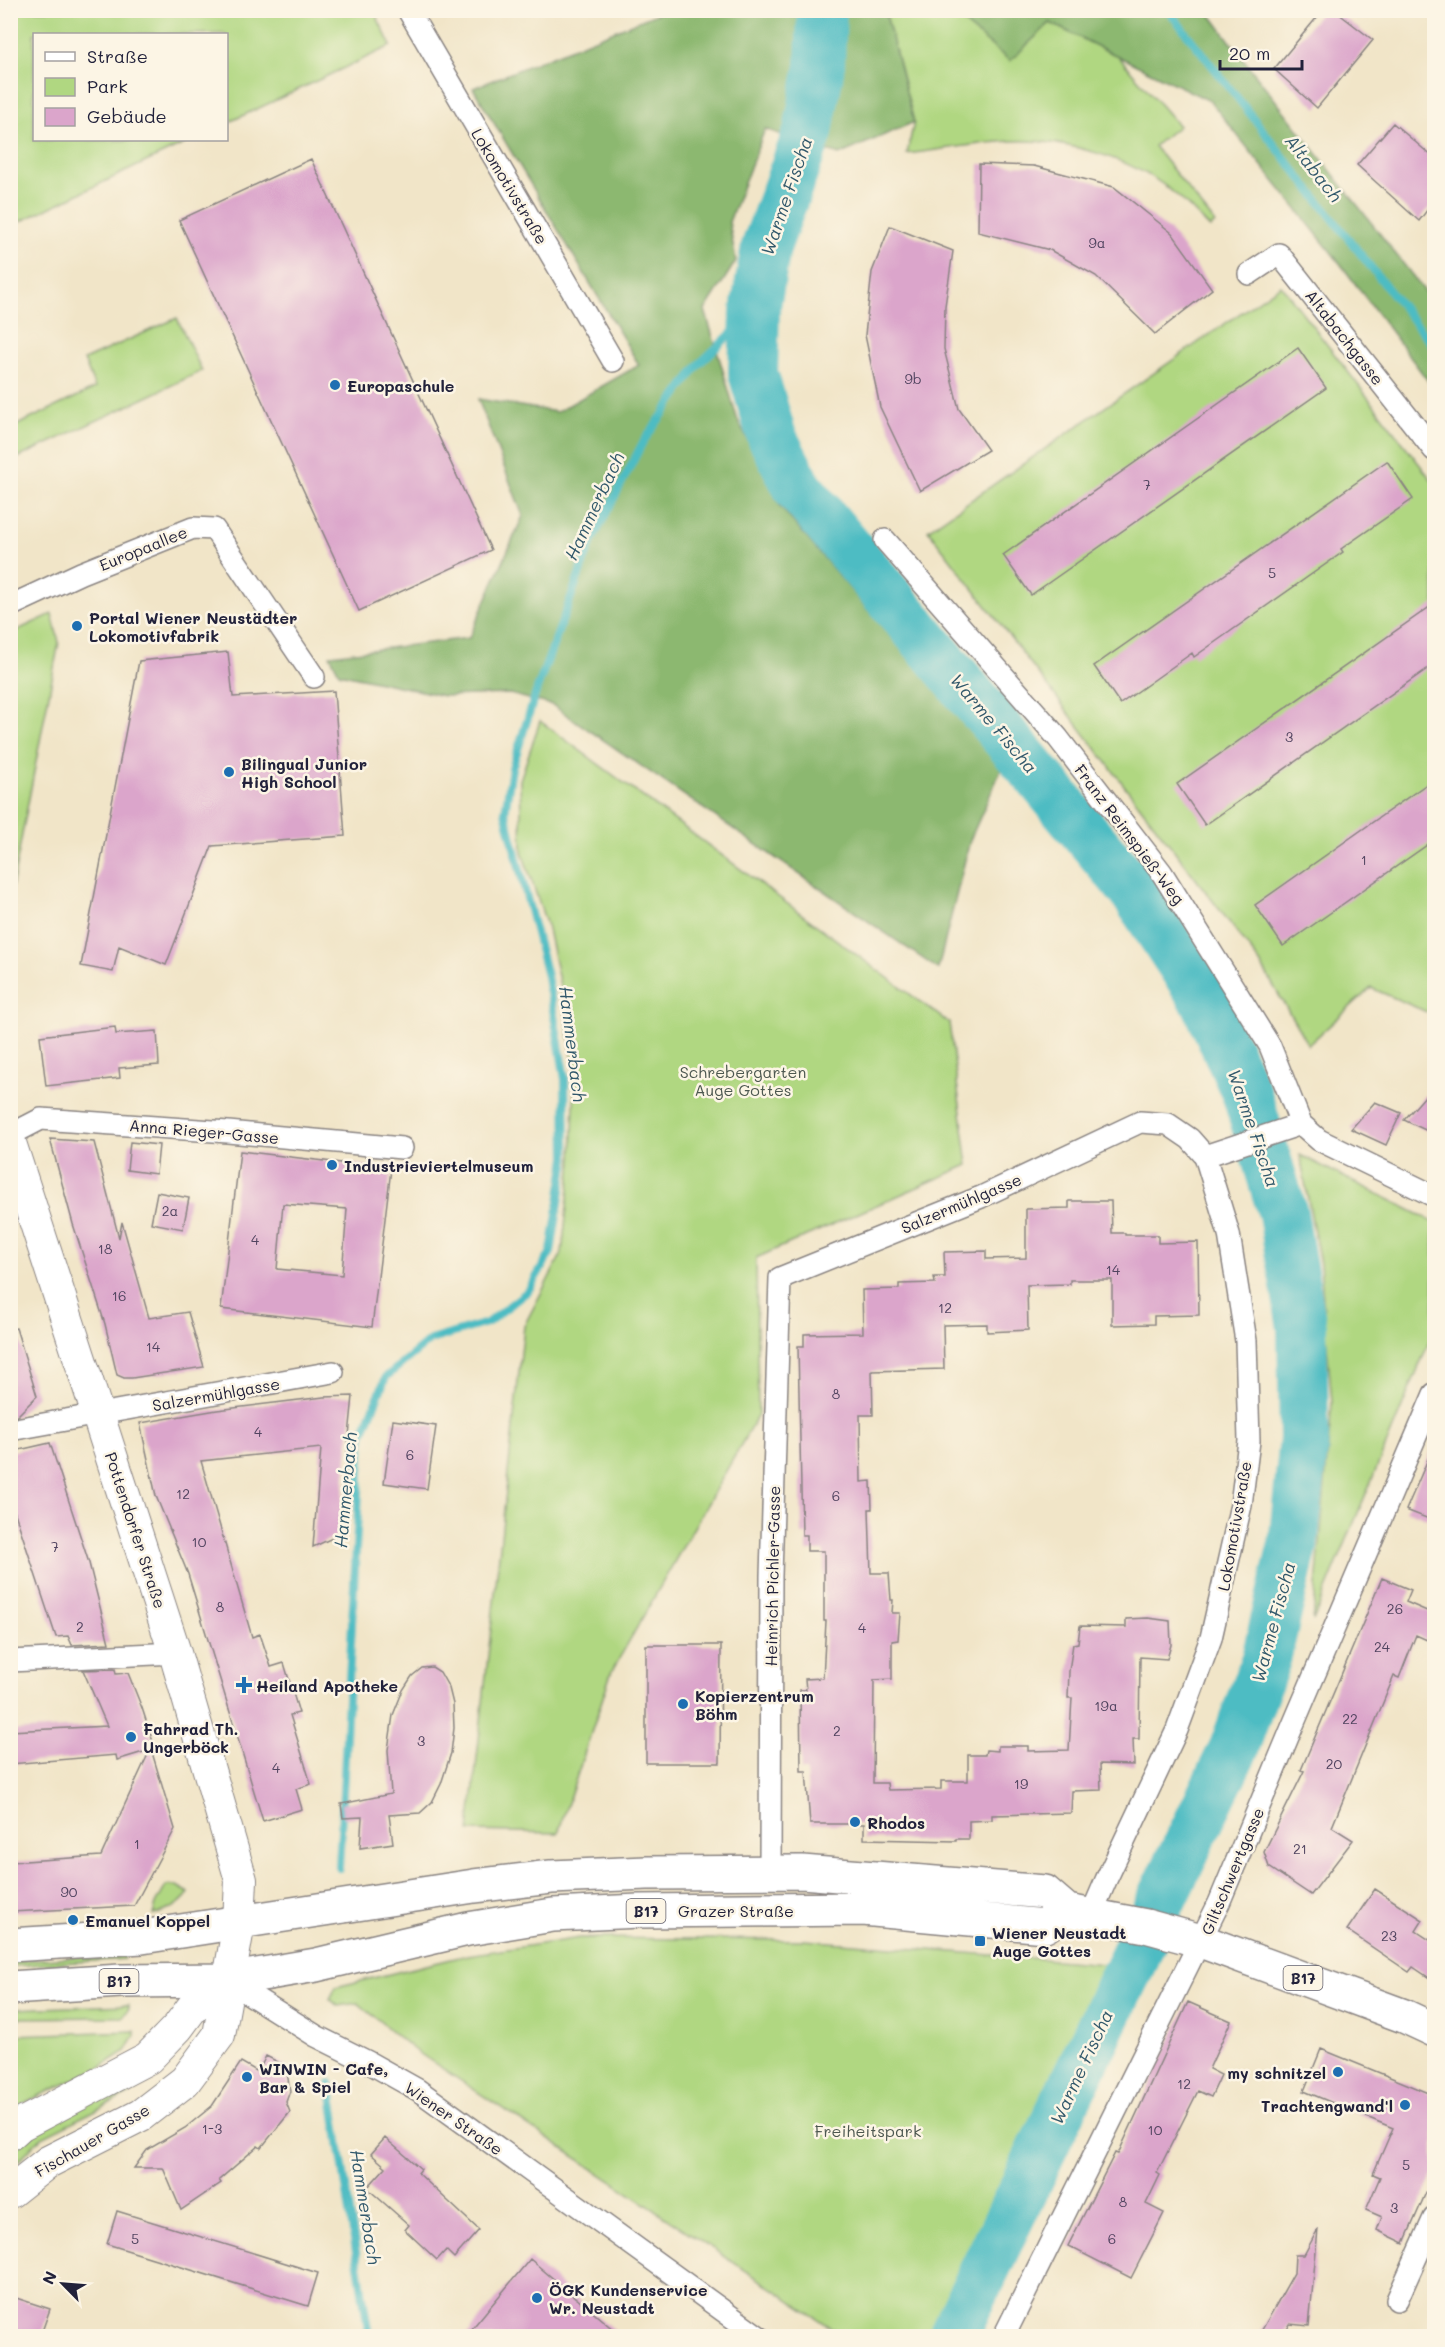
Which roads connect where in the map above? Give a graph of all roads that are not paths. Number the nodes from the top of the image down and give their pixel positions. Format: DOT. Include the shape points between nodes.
graph roads {
  1 [pos="408,10"];
  2 [pos="1249,274"];
  3 [pos="613,361"];
  4 [pos="1434,450"];
  5 [pos="885,540"];
  6 [pos="10,606"];
  7 [pos="314,677"];
  8 [pos="1140,1122"];
  9 [pos="1291,1127"];
  10 [pos="10,1135"];
  11 [pos="10,1143"];
  12 [pos="402,1148"];
  13 [pos="1205,1156"];
  14 [pos="1434,1196"];
  15 [pos="780,1278"];
  16 [pos="333,1372"];
  17 [pos="1434,1394"];
  18 [pos="100,1415"];
  19 [pos="1428,1426"];
  20 [pos="10,1430"];
  21 [pos="175,1653"];
  22 [pos="10,1661"];
  23 [pos="770,1873"];
  24 [pos="1079,1913"];
  25 [pos="239,1923"];
  26 [pos="1202,1941"];
  27 [pos="10,1944"];
  28 [pos="227,1980"];
  29 [pos="10,1988"];
  30 [pos="1434,2030"];
  31 [pos="10,2134"];
  32 [pos="10,2192"];
  33 [pos="1434,2218"];
  34 [pos="1397,2300"];
  35 [pos="758,2337"];
  36 [pos="1004,2337"];
  1 -- 3 [label="street, Lokomotivstraße"];
  2 -- 4 [label="street, Altabachgasse" via="1278,254"];
  5 -- 9 [label="street, Franz Reimspieß-Weg" via="1058,738 1162,873 1270,1046"];
  6 -- 7 [label="street, Europaallee" via="193,528 214,530"];
  8 -- 13 [label="street, Lokomotivstraße" via="1168,1124 1190,1139"];
  8 -- 15 [label="street, Salzermühlgasse" via="981,1197"];
  9 -- 13 [label="street"];
  9 -- 14 [label="street, Franz Reimspieß-Weg"];
  10 -- 12 [label="street, Anna Rieger-Gasse" via="41,1119"];
  11 -- 18 [label="main road, Pottendorfer Straße"];
  13 -- 24 [label="street, Lokomotivstraße" via="1229,1234 1246,1341 1249,1441 1241,1505 1208,1648 1177,1730"];
  15 -- 23 [label="street, Heinrich Pichler-Gasse" via="771,1576"];
  16 -- 18 [label="street, Salzermühlgasse"];
  17 -- 19 [label="street, Giltschwertgasse"];
  18 -- 20 [label="street, Salzermühlgasse"];
  18 -- 21 [label="main road, Pottendorfer Straße"];
  19 -- 26 [label="street, Giltschwertgasse"];
  21 -- 22 [label="street"];
  21 -- 25 [label="main road, Pottendorfer Straße" via="241,1880"];
  23 -- 24 [label="main road, B17" via="802,1872 1045,1892"];
  23 -- 25 [label="main road, B17" via="551,1877"];
  24 -- 26 [label="main road, B17"];
  24 -- 28 [label="main road, Grazer Straße / B17" via="1045,1926 863,1909 553,1915"];
  25 -- 27 [label="main road, B17" via="142,1937"];
  25 -- 28 [label="main road, Fischauer Gasse"];
  26 -- 30 [label="main road, B17"];
  26 -- 36 [label="street, Giltschwertgasse"];
  28 -- 29 [label="main road, B17"];
  28 -- 31 [label="main road" via="192,2008 148,2058 20,2125"];
  28 -- 32 [label="main road, Fischauer Gasse" via="219,2036 185,2081 141,2115 48,2162"];
  28 -- 35 [label="street, Wiener Straße" via="316,2036 418,2090"];
  33 -- 34 [label="street"];
}
